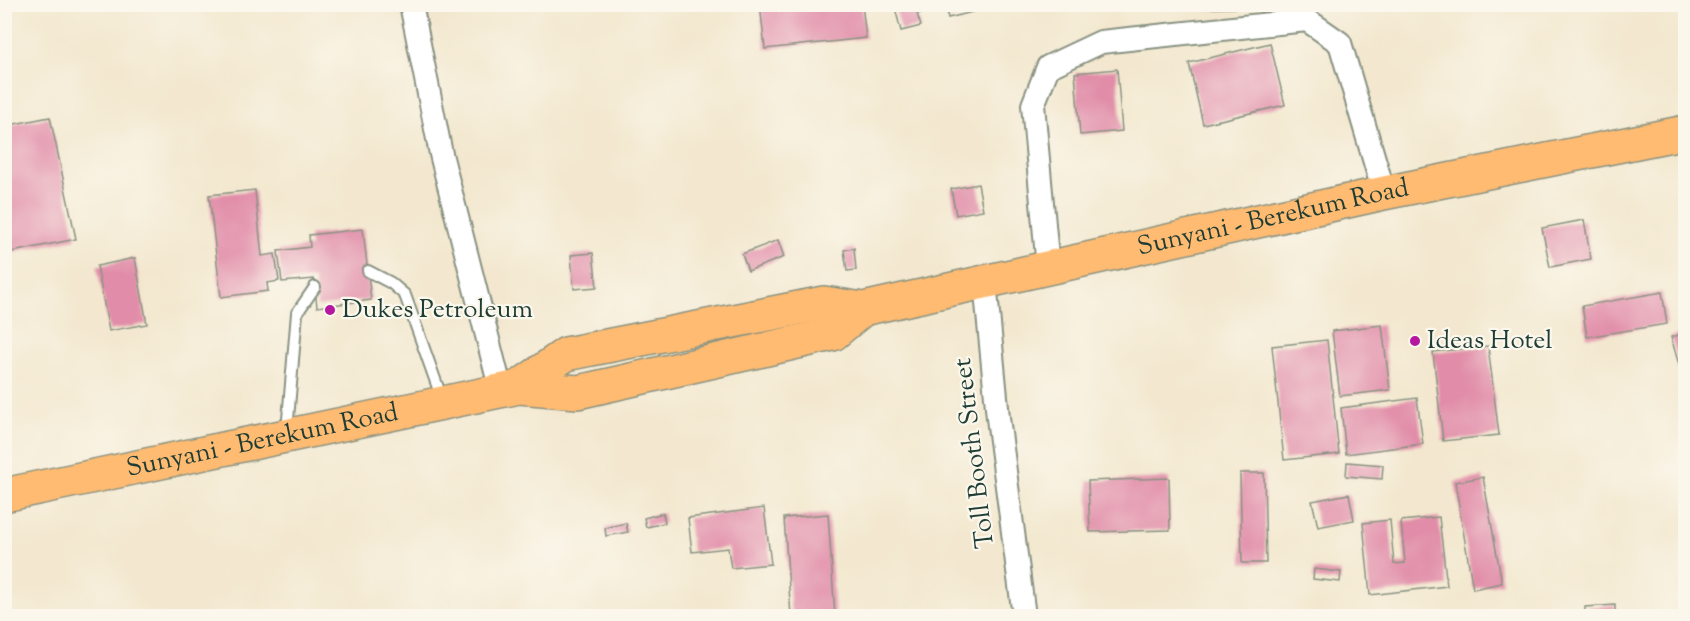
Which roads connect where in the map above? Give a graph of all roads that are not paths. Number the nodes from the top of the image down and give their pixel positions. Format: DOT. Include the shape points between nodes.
graph roads {
  1 [pos="411,4"];
  2 [pos="1686,132"];
  3 [pos="1384,193"];
  4 [pos="1048,268"];
  5 [pos="368,271"];
  6 [pos="985,282"];
  7 [pos="315,287"];
  8 [pos="510,389"];
  9 [pos="444,402"];
  10 [pos="287,435"];
  11 [pos="4,495"];
  12 [pos="1024,616"];
  1 -- 8 [label="street" via="441,154"];
  2 -- 3 [label="main road, Sunyani - Berekum Road"];
  3 -- 4 [label="main road, Sunyani - Berekum Road"];
  3 -- 4 [label="street" via="1340,43 1307,20 1101,42 1048,67 1033,105"];
  4 -- 6 [label="main road, Sunyani - Berekum Road"];
  5 -- 9 [label="lane" via="405,296"];
  6 -- 8 [label="main road, Sunyani - Berekum Road" via="863,309 824,303 566,354"];
  6 -- 12 [label="street, Toll Booth Street"];
  7 -- 10 [label="lane" via="297,313"];
  8 -- 9 [label="main road, Sunyani - Berekum Road"];
  9 -- 10 [label="main road, Sunyani - Berekum Road"];
  10 -- 11 [label="main road, Sunyani - Berekum Road"];
}
